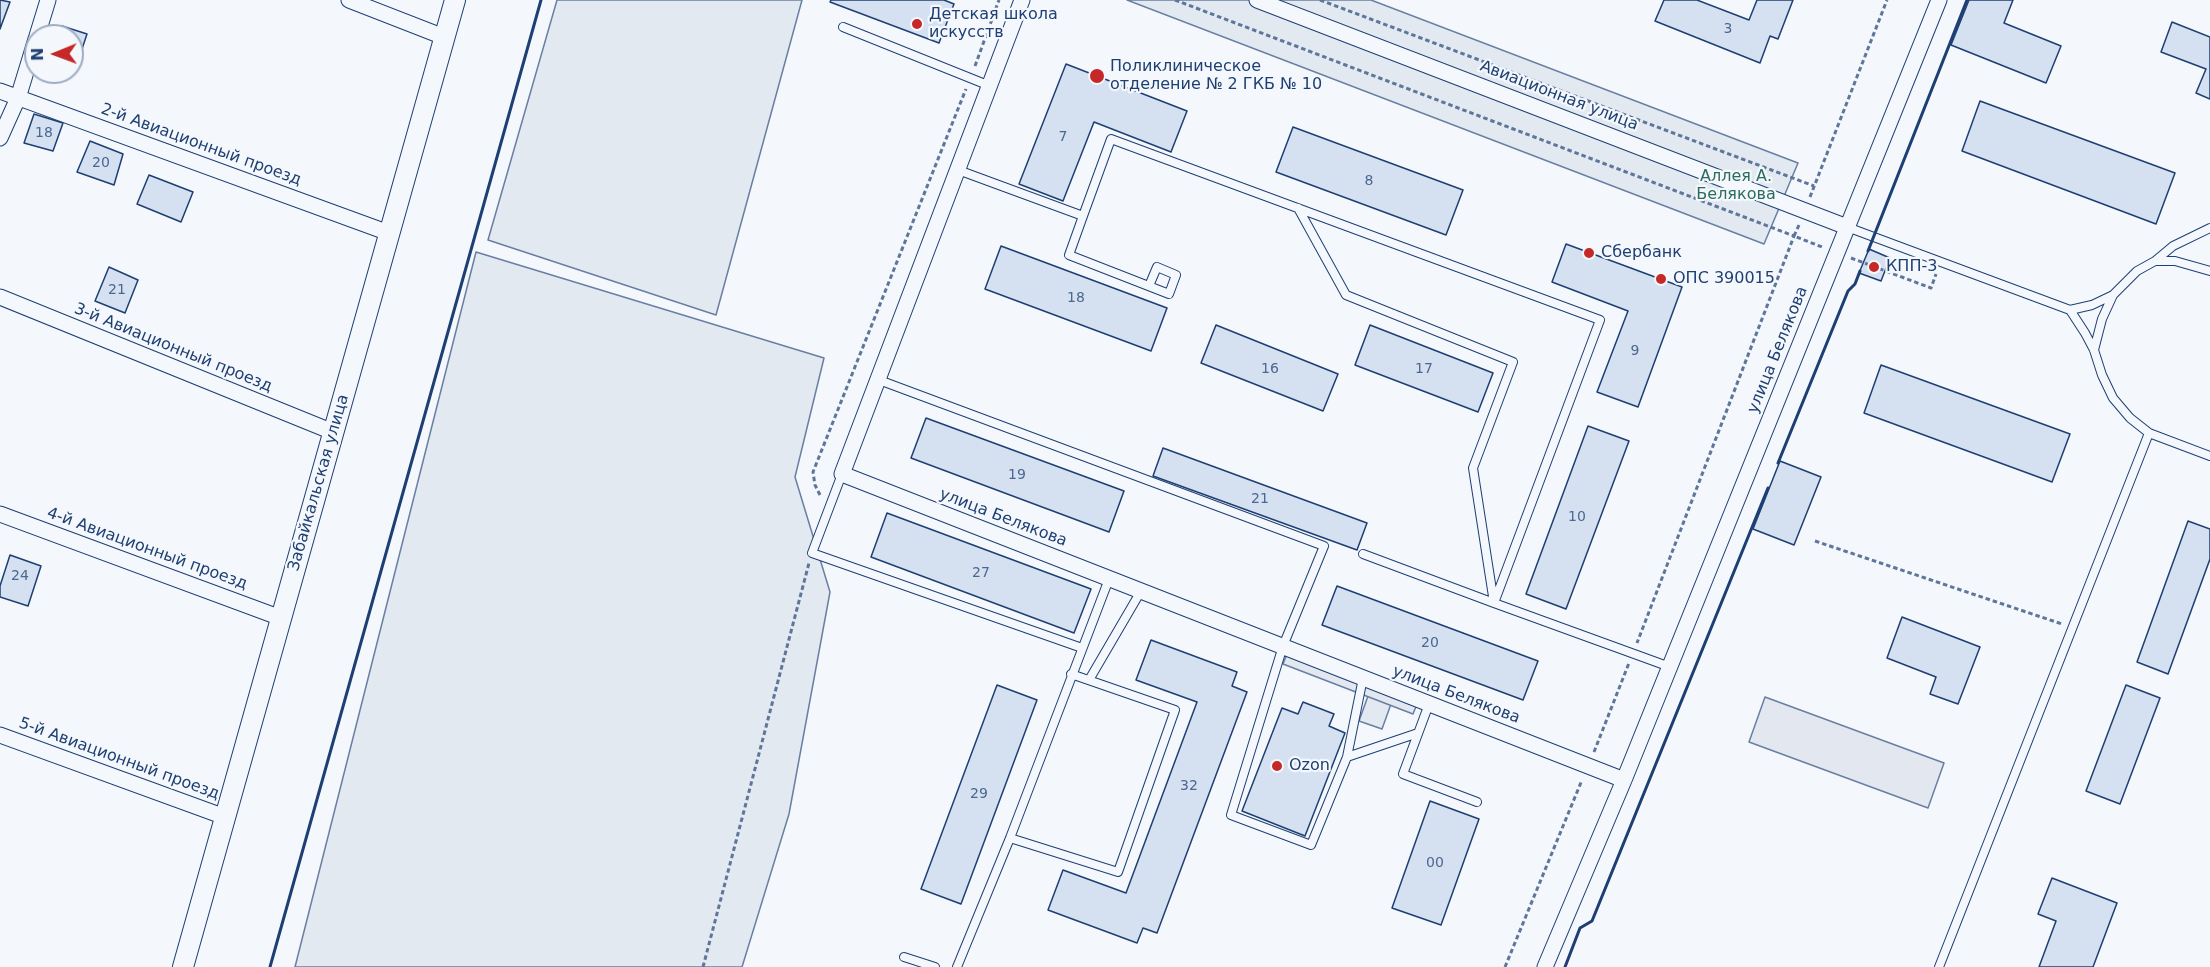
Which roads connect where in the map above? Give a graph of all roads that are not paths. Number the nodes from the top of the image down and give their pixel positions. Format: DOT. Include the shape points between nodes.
graph roads {
  1 [pos="48,0"];
  2 [pos="349,0"];
  3 [pos="455,0"];
  4 [pos="1022,0"];
  5 [pos="1257,0"];
  6 [pos="1939,0"];
  7 [pos="40,24"];
  8 [pos="843,27"];
  9 [pos="444,37"];
  10 [pos="24,78"];
  11 [pos="990,86"];
  12 [pos="0,91"];
  13 [pos="18,98"];
  14 [pos="0,138"];
  15 [pos="958,170"];
  16 [pos="1298,208"];
  17 [pos="1083,216"];
  18 [pos="1847,227"];
  19 [pos="2210,228"];
  20 [pos="389,233"];
  21 [pos="2155,261"];
  22 [pos="2210,272"];
  23 [pos="1149,286"];
  24 [pos="2113,295"];
  25 [pos="0,297"];
  26 [pos="2070,310"];
  27 [pos="2094,350"];
  28 [pos="879,380"];
  29 [pos="333,432"];
  30 [pos="2149,434"];
  31 [pos="2210,456"];
  32 [pos="842,474"];
  33 [pos="0,514"];
  34 [pos="1364,554"];
  35 [pos="1109,579"];
  36 [pos="1141,591"];
  37 [pos="1494,603"];
  38 [pos="281,618"];
  39 [pos="1282,646"];
  40 [pos="1082,648"];
  41 [pos="1670,667"];
  42 [pos="1071,674"];
  43 [pos="1363,678"];
  44 [pos="1089,680"];
  45 [pos="1429,704"];
  46 [pos="1418,733"];
  47 [pos="0,735"];
  48 [pos="1347,758"];
  49 [pos="1624,780"];
  50 [pos="1477,802"];
  51 [pos="225,817"];
  52 [pos="1010,838"];
  53 [pos="904,957"];
  54 [pos="183,967"];
  55 [pos="935,967"];
  56 [pos="957,967"];
  57 [pos="1545,967"];
  58 [pos="1939,967"];
  1 -- 7 [label="street"];
  2 -- 9 [label="street"];
  3 -- 9 [label="street, Забайкальская улица"];
  4 -- 11 [label="street"];
  5 -- 18 [label="street, Авиационная улица"];
  6 -- 18 [label="street, улица Белякова"];
  8 -- 11 [label="lane"];
  9 -- 20 [label="street, Забайкальская улица"];
  10 -- 13 [label="street"];
  11 -- 15 [label="street"];
  12 -- 13 [label="street, 2-й Авиационный проезд"];
  13 -- 14 [label="street"];
  13 -- 20 [label="street, 2-й Авиационный проезд"];
  15 -- 17 [label="lane"];
  15 -- 28 [label="street"];
  16 -- 17 [label="lane" via="1112,139"];
  16 -- 37 [label="lane" via="1346,295 1513,362 1473,468"];
  16 -- 37 [label="lane" via="1600,320"];
  17 -- 23 [label="lane" via="1069,255"];
  18 -- 26 [label="lane"];
  18 -- 41 [label="street, улица Белякова"];
  19 -- 21 [label="lane" via="2173,246"];
  20 -- 29 [label="street, Забайкальская улица"];
  21 -- 22 [label="lane" via="2175,261"];
  21 -- 24 [label="lane"];
  24 -- 26 [label="lane"];
  24 -- 27 [label="lane"];
  25 -- 29 [label="street, 3-й Авиационный проезд"];
  26 -- 27 [label="lane"];
  27 -- 30 [label="lane" via="2113,398"];
  28 -- 32 [label="street"];
  28 -- 39 [label="lane" via="1324,546"];
  29 -- 38 [label="street, Забайкальская улица"];
  30 -- 31 [label="lane"];
  30 -- 58 [label="lane"];
  32 -- 35 [label="street, улица Белякова"];
  32 -- 40 [label="lane" via="812,552"];
  33 -- 38 [label="street, 4-й Авиационный проезд"];
  34 -- 37 [label="lane"];
  35 -- 36 [label="street, улица Белякова"];
  35 -- 40 [label="lane"];
  36 -- 39 [label="street, улица Белякова"];
  36 -- 44 [label="lane"];
  37 -- 41 [label="lane"];
  38 -- 51 [label="street, Забайкальская улица"];
  39 -- 43 [label="street, улица Белякова"];
  39 -- 48 [label="lane" via="1231,814 1311,845"];
  40 -- 42 [label="lane"];
  41 -- 49 [label="street, улица Белякова"];
  42 -- 44 [label="lane"];
  42 -- 52 [label="lane"];
  43 -- 45 [label="street, улица Белякова"];
  43 -- 48 [label="lane"];
  44 -- 52 [label="lane" via="1175,710 1118,872"];
  45 -- 46 [label="lane"];
  45 -- 49 [label="street, улица Белякова"];
  46 -- 48 [label="lane"];
  46 -- 50 [label="lane" via="1403,774"];
  47 -- 51 [label="street, 5-й Авиационный проезд"];
  49 -- 57 [label="street, улица Белякова"];
  51 -- 54 [label="street, Забайкальская улица"];
  52 -- 56 [label="lane"];
  53 -- 55 [label="lane"];
}
